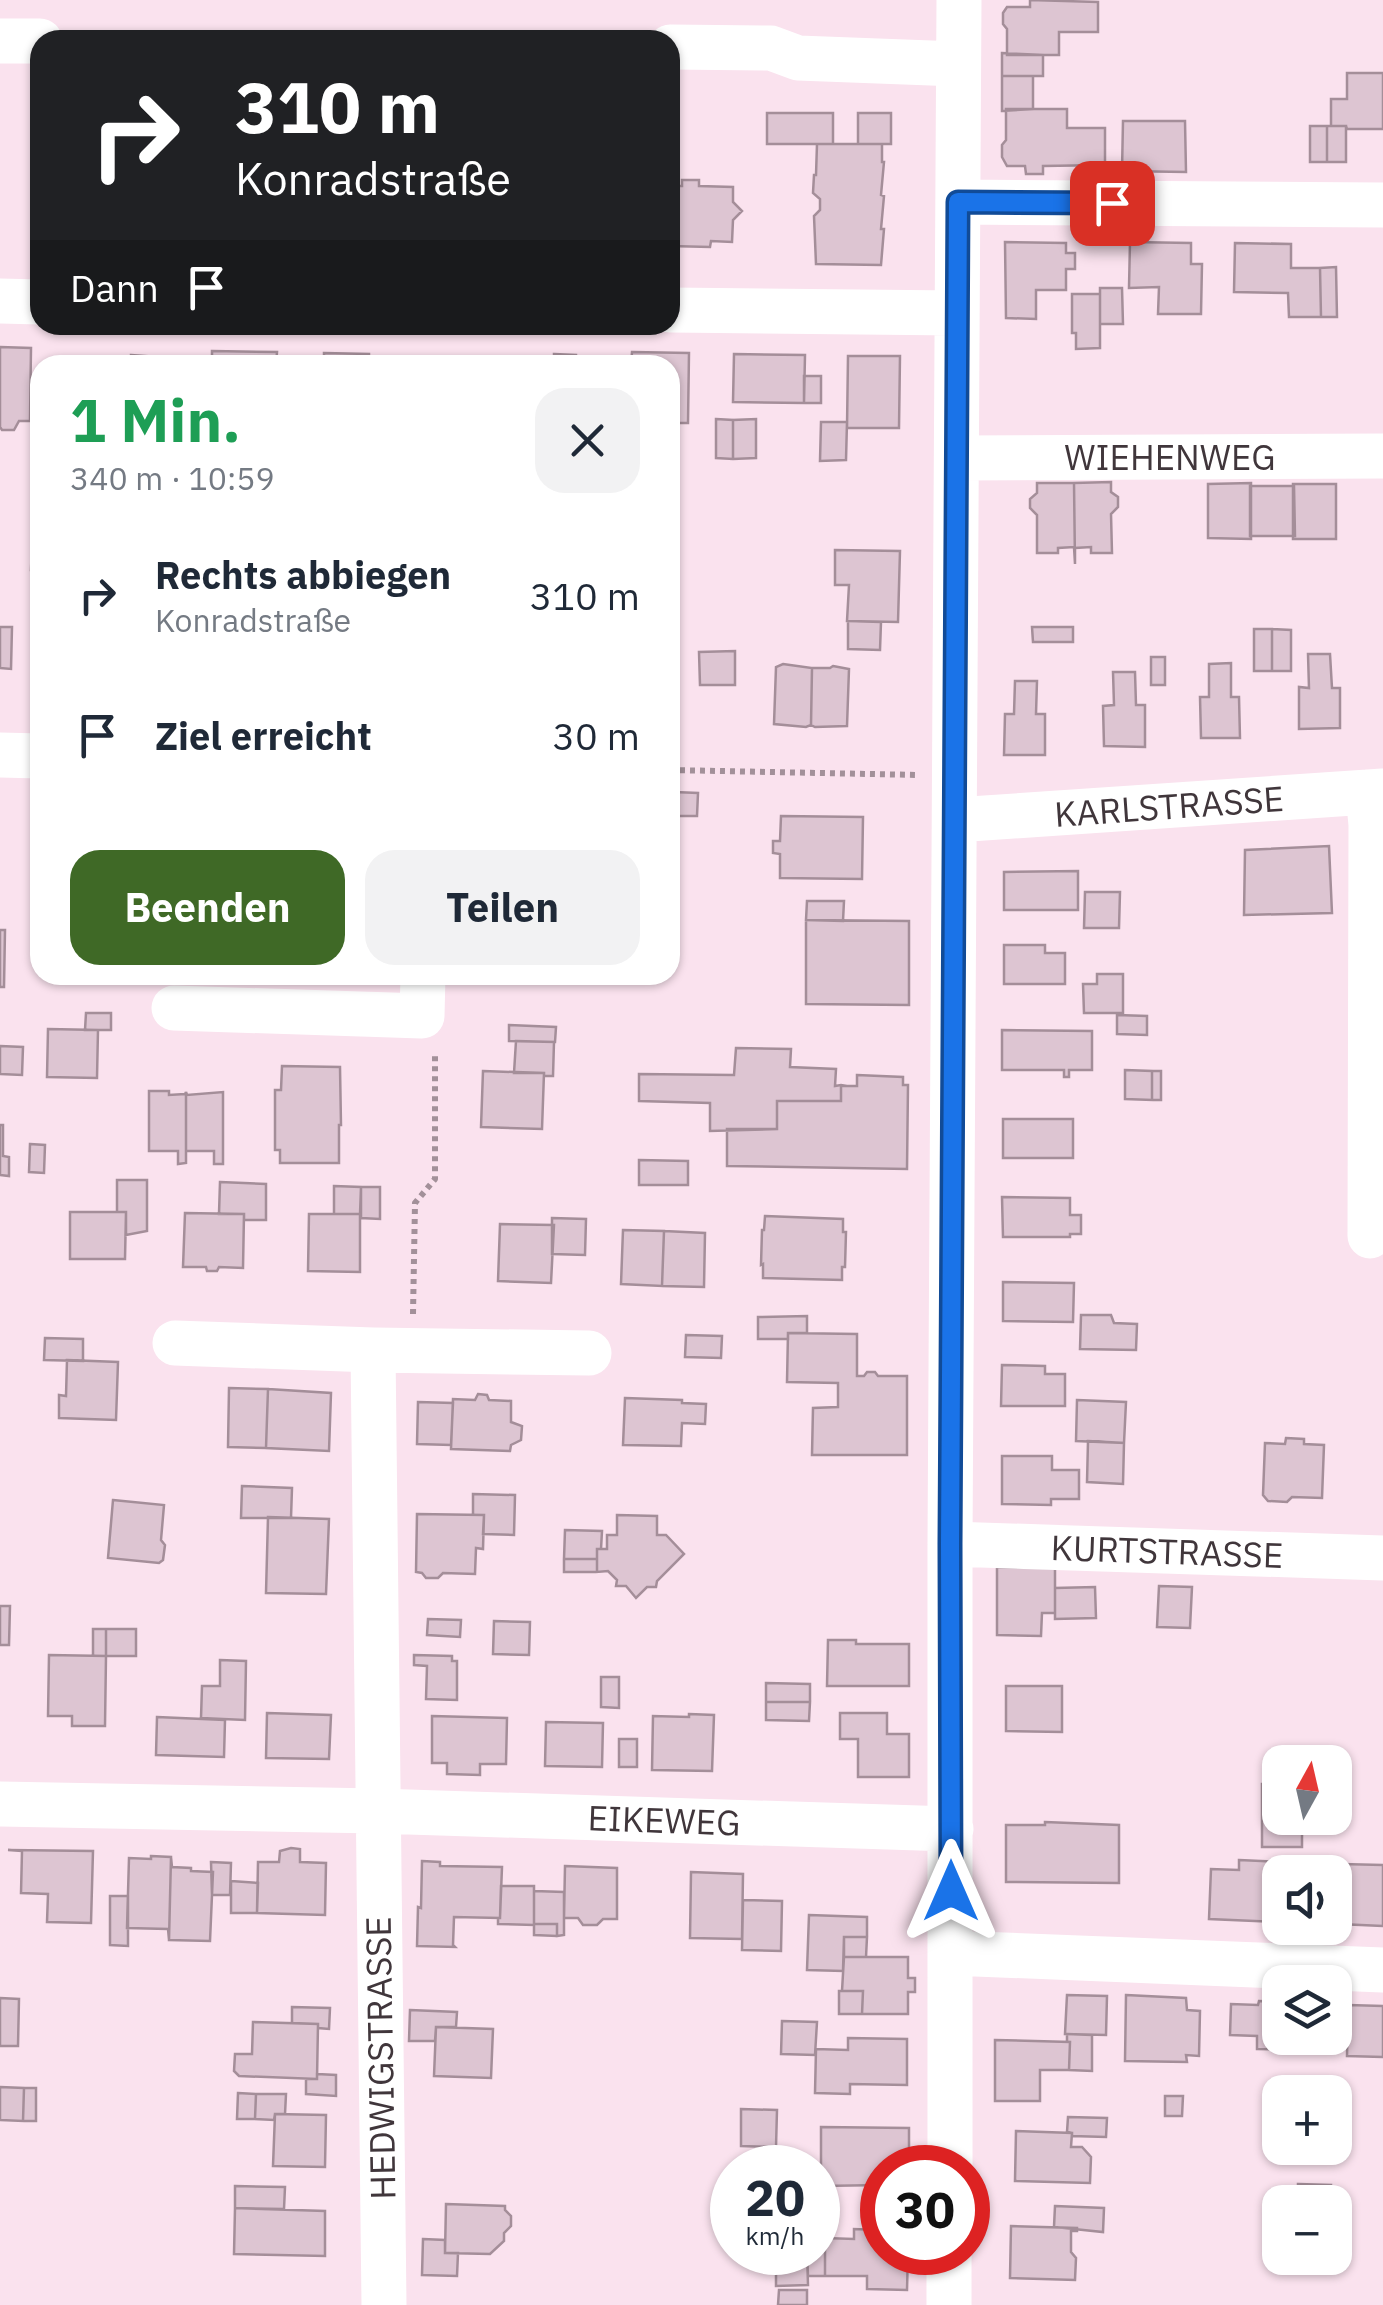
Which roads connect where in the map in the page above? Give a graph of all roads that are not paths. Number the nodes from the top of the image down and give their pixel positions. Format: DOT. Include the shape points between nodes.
graph roads {
  1 [pos="959,0"];
  2 [pos="0,41"];
  3 [pos="30,41"];
  4 [pos="680,47"];
  5 [pos="958,64"];
  6 [pos="958,202"];
  7 [pos="1383,204"];
  8 [pos="0,301"];
  9 [pos="30,302"];
  10 [pos="680,310"];
  11 [pos="957,313"];
  12 [pos="1383,456"];
  13 [pos="957,458"];
  14 [pos="0,755"];
  15 [pos="30,756"];
  16 [pos="1376,792"];
  17 [pos="955,820"];
  18 [pos="422,996"];
  19 [pos="174,1008"];
  20 [pos="1370,1236"];
  21 [pos="175,1342"];
  22 [pos="392,1350"];
  23 [pos="589,1353"];
  24 [pos="950,1544"];
  25 [pos="1383,1558"];
  26 [pos="0,1804"];
  27 [pos="377,1811"];
  28 [pos="952,1829"];
  29 [pos="951,1953"];
  30 [pos="1383,1970"];
  31 [pos="950,2145"];
  32 [pos="949,2275"];
  33 [pos="384,2305"];
  34 [pos="949,2305"];
  1 -- 5 [label="street"];
  2 -- 3 [label="street"];
  4 -- 5 [label="street"];
  5 -- 6 [label="street"];
  6 -- 7 [label="street"];
  6 -- 11 [label="street"];
  8 -- 9 [label="street"];
  10 -- 11 [label="street"];
  11 -- 13 [label="street"];
  12 -- 13 [label="street, WIEHENWEG"];
  13 -- 17 [label="street"];
  14 -- 15 [label="street"];
  16 -- 17 [label="street, KARLSTRASSE"];
  16 -- 20 [label="street"];
  17 -- 24 [label="street"];
  18 -- 19 [label="street"];
  21 -- 22 [label="street"];
  22 -- 23 [label="street"];
  22 -- 27 [label="street"];
  24 -- 25 [label="street, KURTSTRASSE"];
  24 -- 28 [label="street"];
  26 -- 27 [label="street, EIKEWEG"];
  27 -- 28 [label="street, EIKEWEG"];
  27 -- 33 [label="street, HEDWIGSTRASSE"];
  28 -- 29 [label="street"];
  29 -- 30 [label="street"];
  29 -- 31 [label="street"];
  32 -- 34 [label="street"];
}
